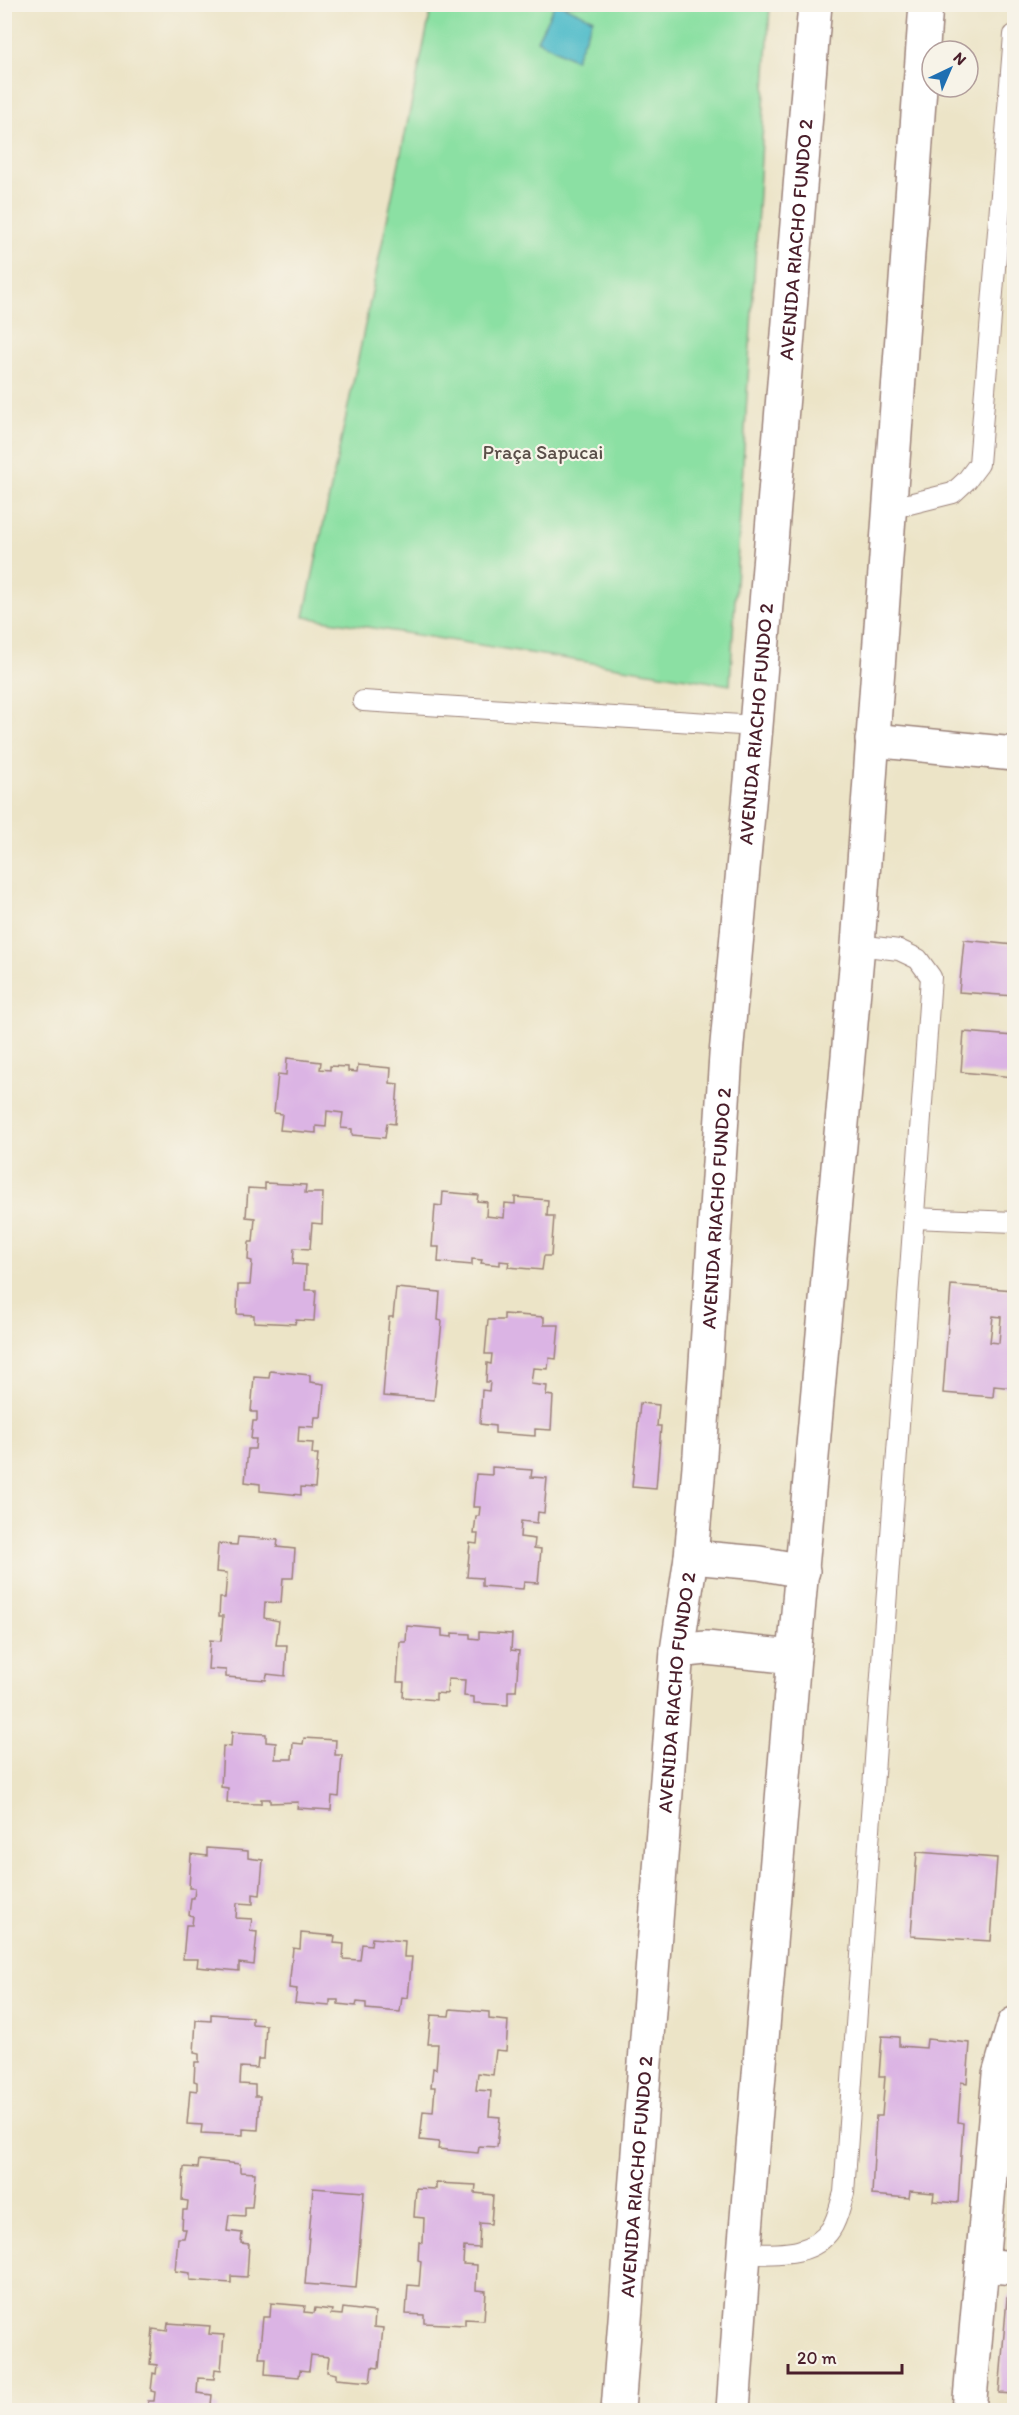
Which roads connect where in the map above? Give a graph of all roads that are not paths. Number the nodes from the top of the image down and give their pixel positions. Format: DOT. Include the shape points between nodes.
graph roads {
  1 [pos="815,4"];
  2 [pos="926,4"];
  3 [pos="1014,35"];
  4 [pos="889,509"];
  5 [pos="363,701"];
  6 [pos="756,726"];
  7 [pos="872,740"];
  8 [pos="1014,754"];
  9 [pos="858,945"];
  10 [pos="913,1218"];
  11 [pos="1014,1222"];
  12 [pos="691,1557"];
  13 [pos="802,1571"];
  14 [pos="677,1651"];
  15 [pos="794,1657"];
  16 [pos="1014,2024"];
  17 [pos="744,2254"];
  18 [pos="982,2265"];
  19 [pos="1014,2268"];
  20 [pos="618,2410"];
  21 [pos="733,2410"];
  22 [pos="969,2410"];
  1 -- 6 [label="street, AVENIDA RIACHO FUNDO 2"];
  2 -- 4 [label="street"];
  3 -- 4 [label="lane" via="979,464 953,493"];
  4 -- 7 [label="street"];
  5 -- 6 [label="lane"];
  6 -- 12 [label="street, AVENIDA RIACHO FUNDO 2" via="726,1055"];
  7 -- 8 [label="street"];
  7 -- 9 [label="street"];
  9 -- 10 [label="lane" via="899,950 918,959 931,977"];
  9 -- 13 [label="street"];
  10 -- 11 [label="lane"];
  10 -- 17 [label="lane" via="844,2193 832,2228 821,2242 803,2251"];
  12 -- 13 [label="street"];
  12 -- 14 [label="street, AVENIDA RIACHO FUNDO 2"];
  13 -- 15 [label="street"];
  14 -- 15 [label="street" via="706,1648"];
  14 -- 20 [label="street, AVENIDA RIACHO FUNDO 2"];
  15 -- 17 [label="street"];
  16 -- 18 [label="street" via="999,2075"];
  17 -- 21 [label="street"];
  18 -- 19 [label="street"];
  18 -- 22 [label="street"];
}
